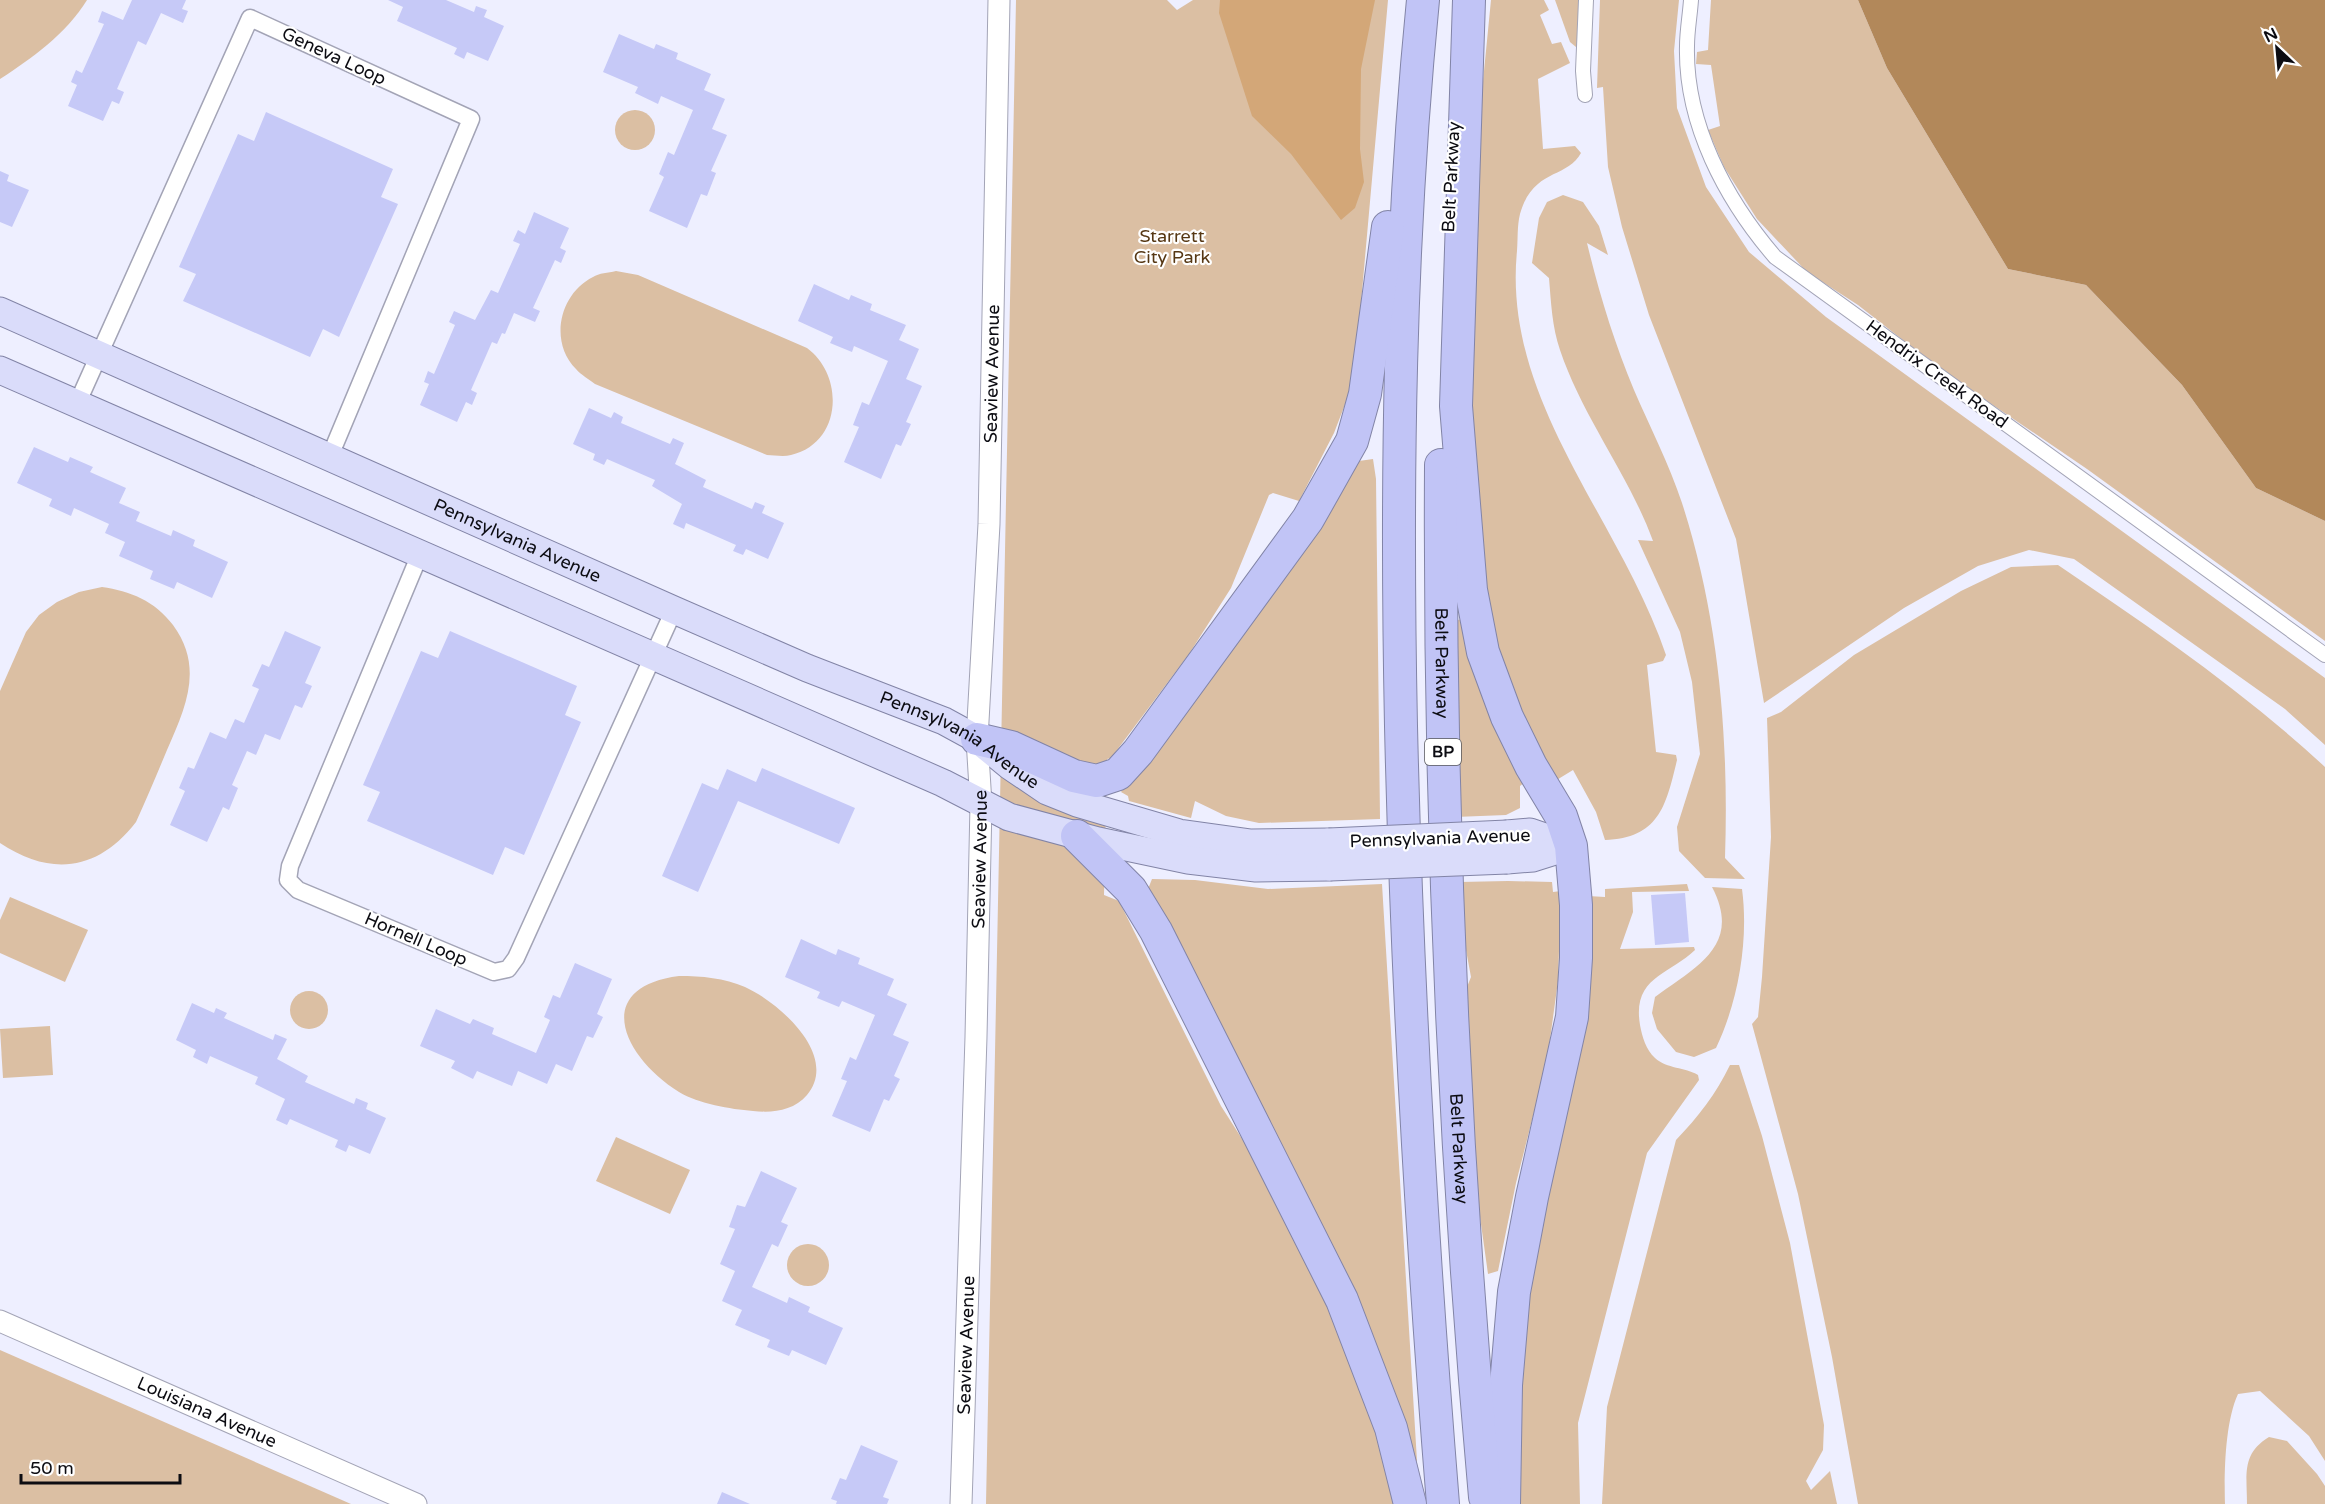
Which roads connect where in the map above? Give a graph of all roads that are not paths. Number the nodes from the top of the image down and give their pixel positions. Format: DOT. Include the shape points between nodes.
graph roads {
  1 [pos="999,0"];
  2 [pos="1421,0"];
  3 [pos="1464,0"];
  4 [pos="1469,0"];
  5 [pos="1586,0"];
  6 [pos="1691,0"];
  7 [pos="1585,95"];
  8 [pos="0,311"];
  9 [pos="99,355"];
  10 [pos="0,370"];
  11 [pos="77,404"];
  12 [pos="330,456"];
  13 [pos="420,554"];
  14 [pos="674,610"];
  15 [pos="653,656"];
  16 [pos="2325,656"];
  17 [pos="977,739"];
  18 [pos="981,804"];
  19 [pos="1077,836"];
  20 [pos="1571,846"];
  21 [pos="1329,854"];
  22 [pos="0,1320"];
  23 [pos="416,1504"];
  24 [pos="961,1504"];
  25 [pos="1410,1504"];
  26 [pos="1443,1504"];
  27 [pos="1486,1504"];
  28 [pos="1504,1504"];
  1 -- 17 [label="street, Seaview Avenue" via="989,524"];
  2 -- 17 [label="highway" via="1365,394 1352,441 1308,519 1118,774 1097,781 1074,776 1011,747"];
  2 -- 26 [label="highway, BP" via="1404,289 1399,616 1412,1061"];
  3 -- 27 [label="highway, Belt Parkway / BP" via="1446,279 1440,600 1453,1057"];
  4 -- 20 [label="highway" via="1455,406 1471,590 1484,652 1507,717 1561,816"];
  5 -- 7 [label="street"];
  6 -- 16 [label="street, Hendrix Creek Road" via="1687,47 1690,87 1700,126 1728,193 1775,258"];
  8 -- 9 [label="main road, Pennsylvania Avenue"];
  9 -- 11 [label="street, Geneva Loop"];
  9 -- 12 [label="main road, Pennsylvania Avenue"];
  9 -- 12 [label="street, Geneva Loop" via="250,18 471,119"];
  10 -- 11 [label="main road, Pennsylvania Avenue"];
  11 -- 13 [label="main road, Pennsylvania Avenue"];
  12 -- 14 [label="main road, Pennsylvania Avenue"];
  13 -- 15 [label="main road, Pennsylvania Avenue"];
  13 -- 15 [label="street, Hornell Loop" via="290,866 288,880 298,890 494,972 508,969"];
  14 -- 15 [label="street, Hornell Loop"];
  14 -- 17 [label="main road, Pennsylvania Avenue" via="807,668 944,721"];
  15 -- 18 [label="main road, Pennsylvania Avenue" via="943,783"];
  17 -- 18 [label="street, Seaview Avenue"];
  17 -- 21 [label="main road, Pennsylvania Avenue" via="1047,791 1077,803 1179,833"];
  18 -- 19 [label="main road, Pennsylvania Avenue" via="1009,817"];
  18 -- 24 [label="street, Seaview Avenue"];
  19 -- 21 [label="main road, Pennsylvania Avenue" via="1188,860 1256,868"];
  19 -- 25 [label="highway" via="1131,890 1156,931 1341,1300 1391,1428"];
  20 -- 21 [label="main road, Pennsylvania Avenue, bridge" via="1533,858 1507,847"];
  20 -- 28 [label="highway" via="1576,905 1572,1017 1514,1292 1506,1385"];
  22 -- 23 [label="street, Louisiana Avenue"];
}
